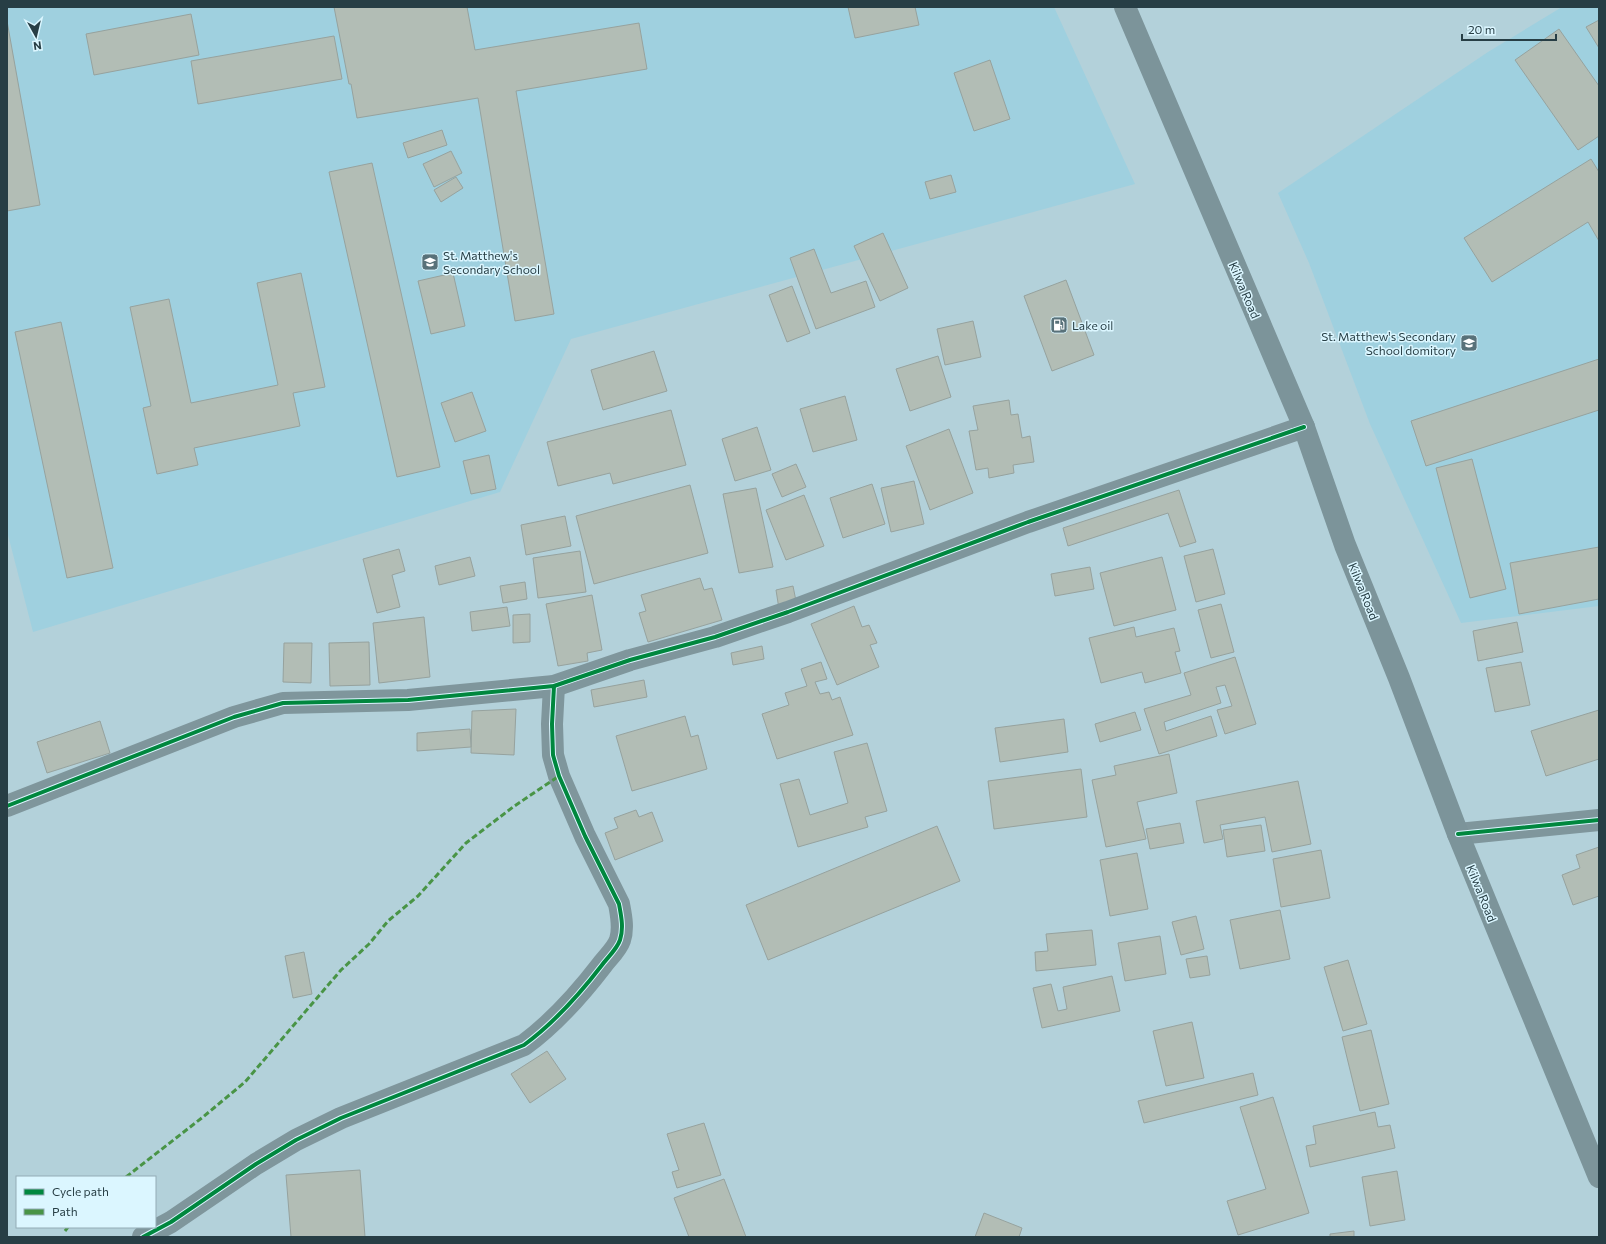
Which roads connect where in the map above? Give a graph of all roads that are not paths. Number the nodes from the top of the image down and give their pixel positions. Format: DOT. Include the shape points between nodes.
graph roads {
  1 [pos="1125,7"];
  2 [pos="1304,427"];
  3 [pos="554,686"];
  4 [pos="7,806"];
  5 [pos="1599,820"];
  6 [pos="1458,834"];
  7 [pos="1599,1177"];
  8 [pos="143,1237"];
  1 -- 2 [label="highway, Kilwa Road"];
  2 -- 3 [label="street" via="1028,522 788,612"];
  2 -- 6 [label="highway, Kilwa Road" via="1345,545"];
  3 -- 4 [label="street" via="408,700 283,703 234,717"];
  3 -- 8 [label="street" via="552,755 585,836 619,904 622,932 616,947 587,985 552,1022 524,1045 341,1118 296,1140 171,1222"];
  5 -- 6 [label="street"];
  6 -- 7 [label="highway, Kilwa Road"];
}
